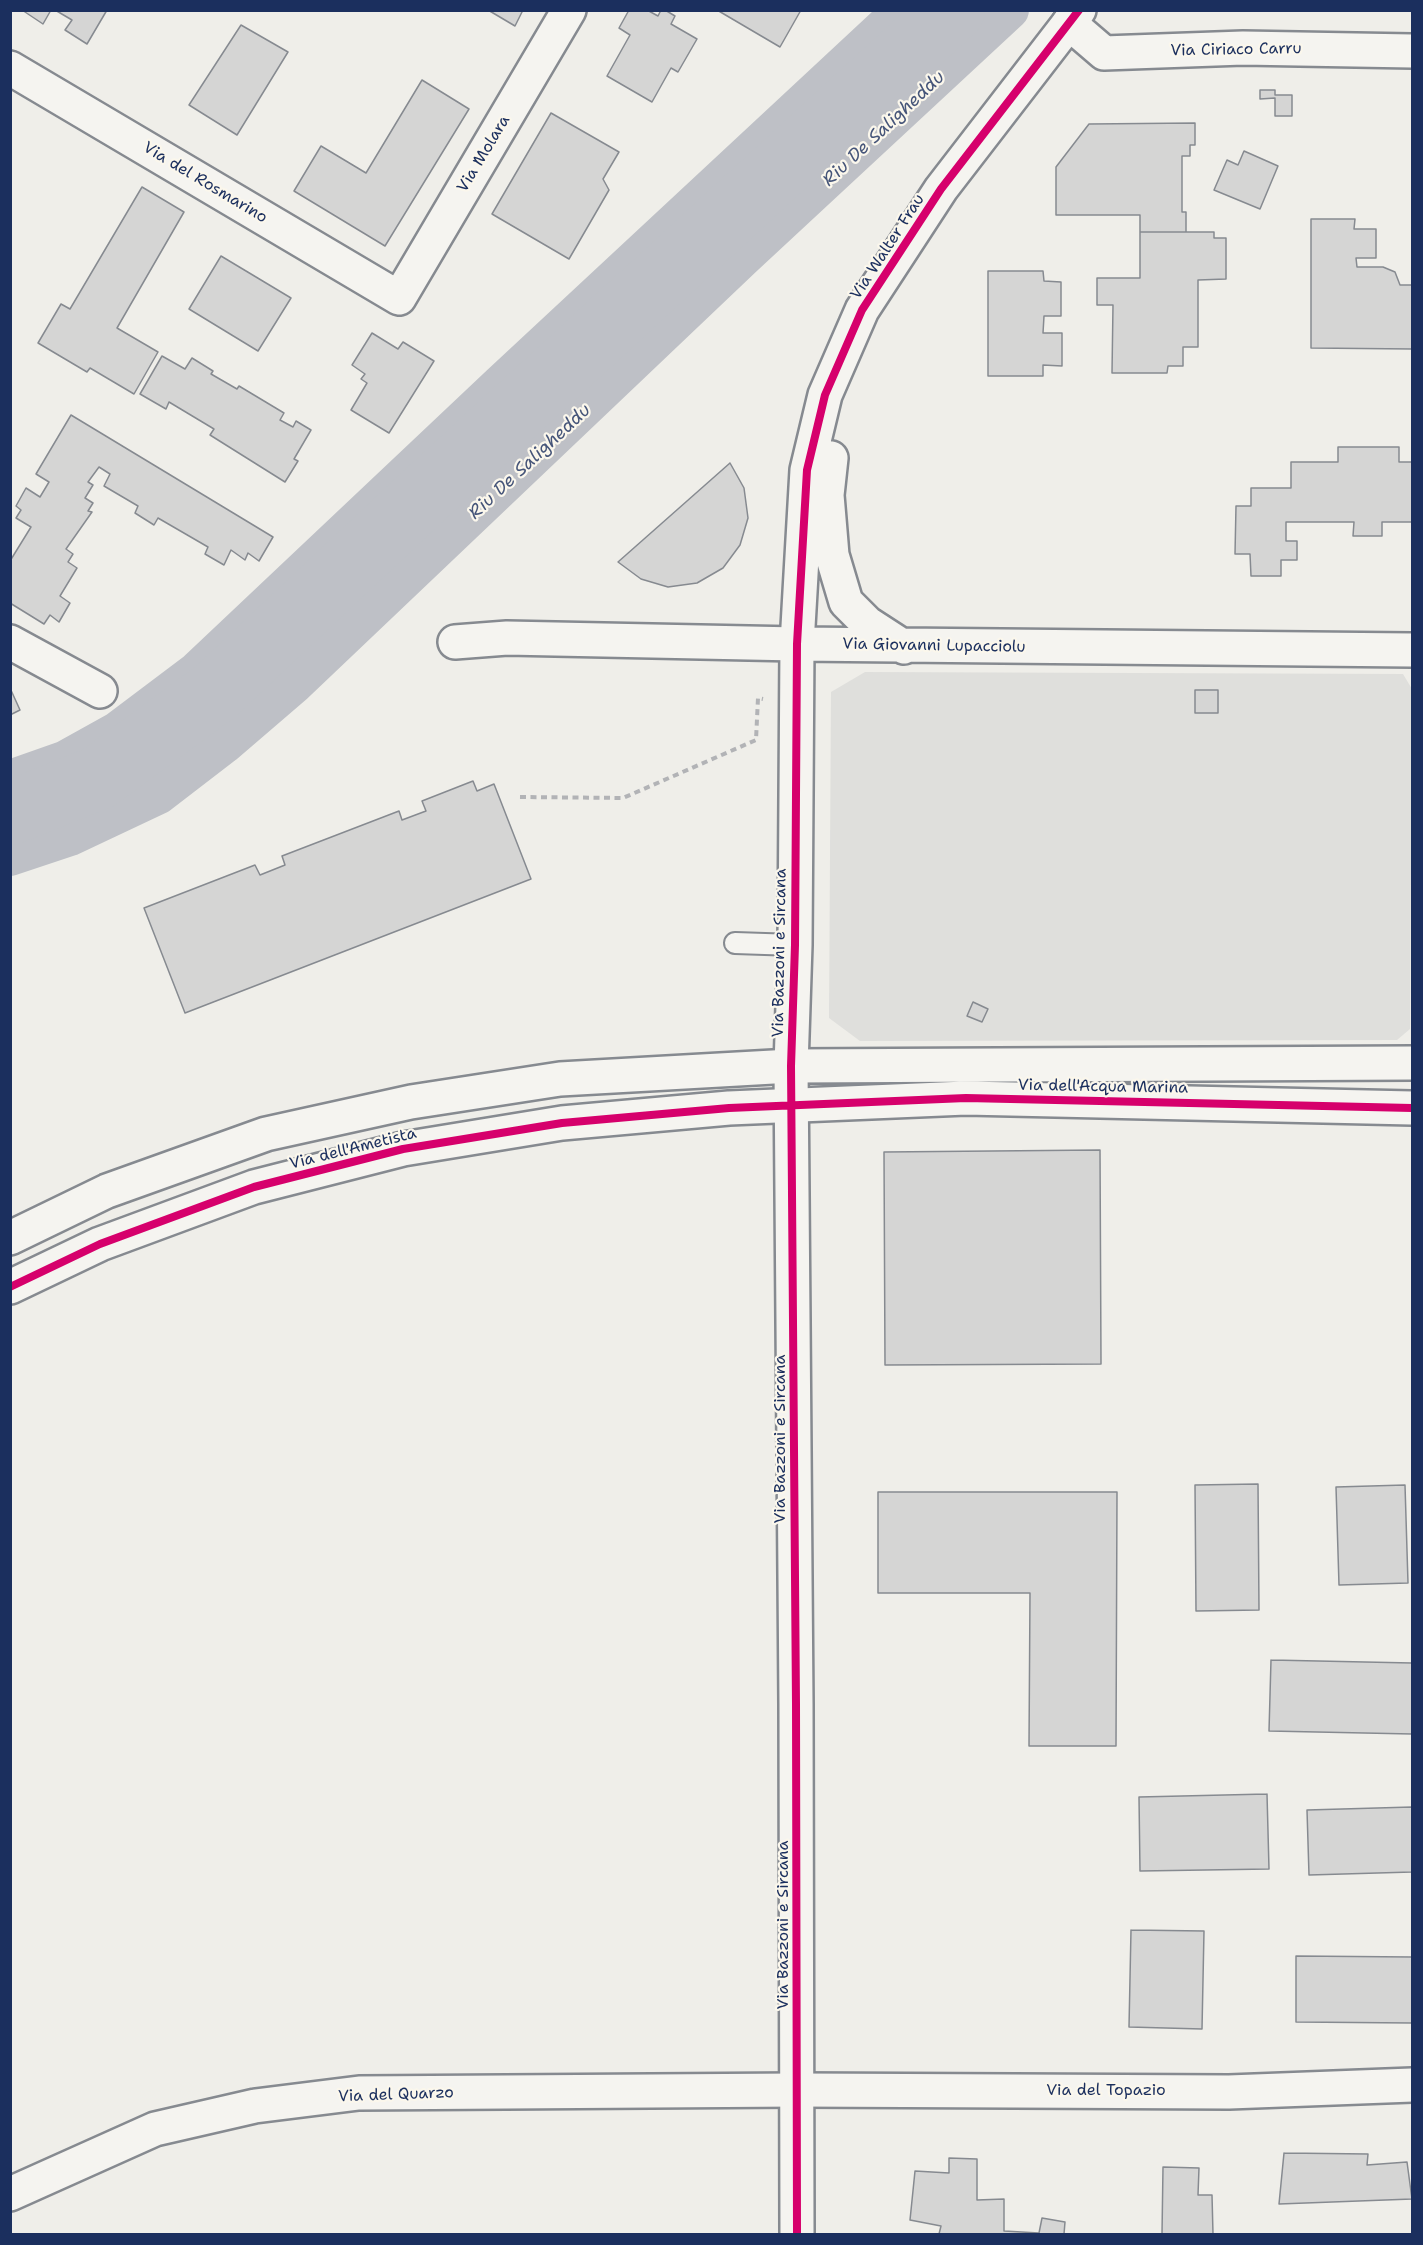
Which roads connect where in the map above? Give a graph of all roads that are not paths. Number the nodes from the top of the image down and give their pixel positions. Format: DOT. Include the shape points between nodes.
graph roads {
  1 [pos="569,10"];
  2 [pos="1074,17"];
  3 [pos="1413,51"];
  4 [pos="10,68"];
  5 [pos="399,298"];
  6 [pos="825,395"];
  7 [pos="10,642"];
  8 [pos="455,642"];
  9 [pos="797,644"];
  10 [pos="904,647"];
  11 [pos="1413,650"];
  12 [pos="100,691"];
  13 [pos="735,943"];
  14 [pos="795,945"];
  15 [pos="1413,1063"];
  16 [pos="790,1066"];
  17 [pos="793,1106"];
  18 [pos="1413,1108"];
  19 [pos="10,1238"];
  20 [pos="10,1287"];
  21 [pos="1413,2085"];
  22 [pos="798,2090"];
  23 [pos="10,2194"];
  24 [pos="797,2235"];
  1 -- 5 [label="street, Via Molara"];
  2 -- 3 [label="street, Via Ciriaco Carru" via="1104,53 1243,48"];
  2 -- 6 [label="street, Via Walter Frau" via="929,207 862,310"];
  4 -- 5 [label="street, Via del Rosmarino"];
  6 -- 9 [label="street, Via Walter Frau" via="807,470"];
  6 -- 10 [label="street" via="833,428 827,495 832,555 846,602 867,623"];
  7 -- 12 [label="street"];
  8 -- 9 [label="street, Via Giovanni Lupacciolu" via="519,638"];
  9 -- 10 [label="street, Via Giovanni Lupacciolu"];
  9 -- 14 [label="street, Via Bazzoni e Sircana"];
  10 -- 11 [label="street, Via Giovanni Lupacciolu"];
  13 -- 14 [label="lane"];
  14 -- 16 [label="street, Via Bazzoni e Sircana"];
  15 -- 16 [label="street, Via dell'Acqua Marina"];
  16 -- 17 [label="street, Via Bazzoni e Sircana"];
  16 -- 19 [label="street, Via dell'Ametista" via="560,1079 411,1102 266,1134 107,1191"];
  17 -- 18 [label="street, Via dell'Acqua Marina" via="966,1098"];
  17 -- 20 [label="street, Via dell'Ametista" via="562,1123 403,1149 254,1187 100,1244"];
  17 -- 22 [label="street, Via Bazzoni e Sircana"];
  21 -- 22 [label="street, Via del Topazio" via="1229,2106"];
  22 -- 23 [label="street, Via del Quarzo" via="359,2094 255,2106 155,2129"];
  22 -- 24 [label="street, Via Bazzoni e Sircana"];
}
